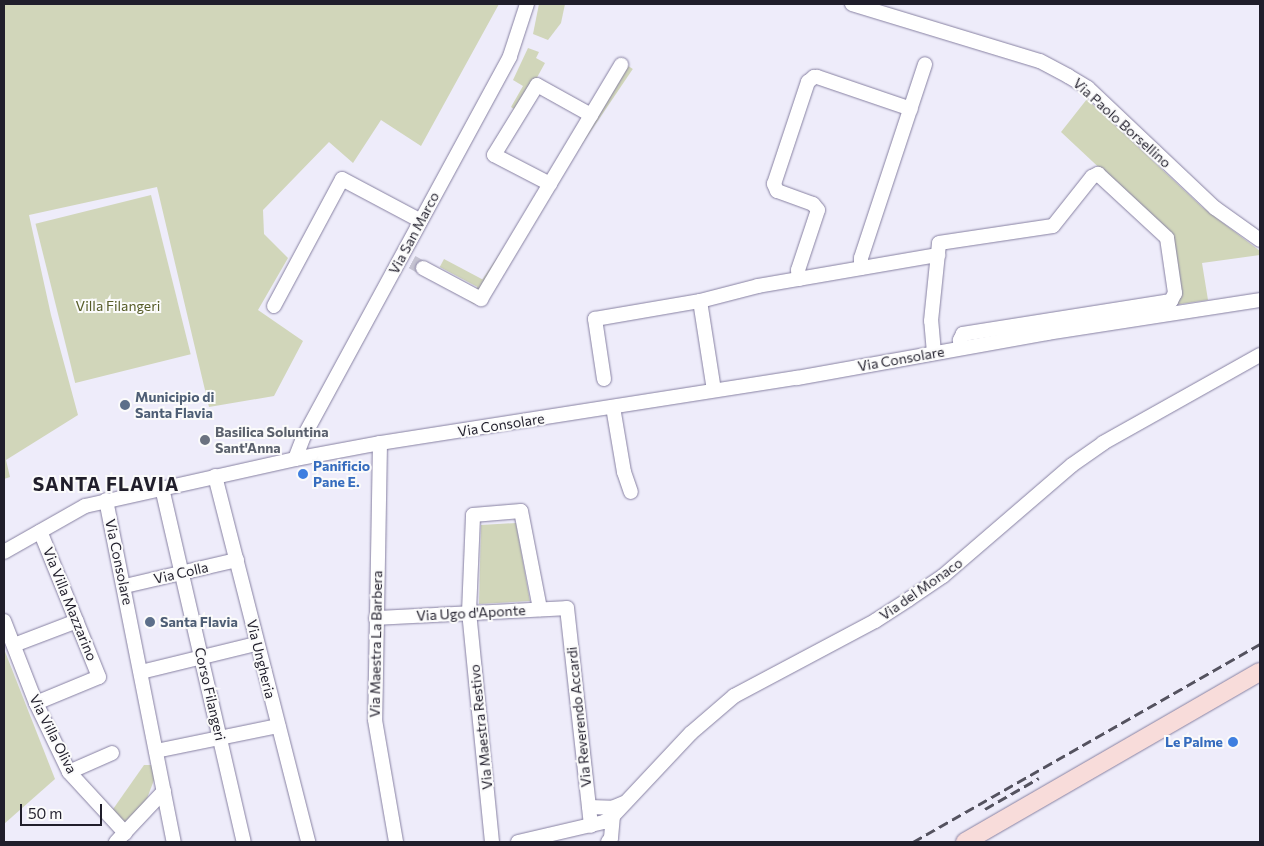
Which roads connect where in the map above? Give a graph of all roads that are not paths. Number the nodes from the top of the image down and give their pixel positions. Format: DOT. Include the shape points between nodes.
graph roads {
  1 [pos="527,4"];
  2 [pos="852,4"];
  3 [pos="925,64"];
  4 [pos="621,65"];
  5 [pos="910,108"];
  6 [pos="591,115"];
  7 [pos="550,184"];
  8 [pos="421,221"];
  9 [pos="1260,240"];
  10 [pos="938,255"];
  11 [pos="412,262"];
  12 [pos="861,268"];
  13 [pos="799,279"];
  14 [pos="700,301"];
  15 [pos="1257,302"];
  16 [pos="274,306"];
  17 [pos="960,348"];
  18 [pos="934,353"];
  19 [pos="1260,355"];
  20 [pos="604,379"];
  21 [pos="714,390"];
  22 [pos="613,407"];
  23 [pos="380,443"];
  24 [pos="295,459"];
  25 [pos="215,476"];
  26 [pos="162,488"];
  27 [pos="630,492"];
  28 [pos="106,500"];
  29 [pos="40,531"];
  30 [pos="4,552"];
  31 [pos="237,560"];
  32 [pos="181,573"];
  33 [pos="124,586"];
  34 [pos="567,608"];
  35 [pos="540,609"];
  36 [pos="469,612"];
  37 [pos="376,618"];
  38 [pos="4,621"];
  39 [pos="78,621"];
  40 [pos="256,644"];
  41 [pos="14,645"];
  42 [pos="201,658"];
  43 [pos="141,672"];
  44 [pos="1260,672"];
  45 [pos="36,703"];
  46 [pos="278,726"];
  47 [pos="220,738"];
  48 [pos="156,751"];
  49 [pos="112,753"];
  50 [pos="69,772"];
  51 [pos="164,791"];
  52 [pos="624,803"];
  53 [pos="589,807"];
  54 [pos="613,816"];
  55 [pos="591,826"];
  56 [pos="120,838"];
  57 [pos="174,842"];
  58 [pos="244,842"];
  59 [pos="308,842"];
  60 [pos="396,842"];
  61 [pos="492,842"];
  62 [pos="518,842"];
  63 [pos="608,842"];
  64 [pos="965,842"];
  1 -- 8 [label="street, Via San Marco" via="510,56"];
  2 -- 9 [label="street, Via Paolo Borsellino" via="1040,61 1068,76 1088,88 1215,208"];
  3 -- 5 [label="street"];
  4 -- 6 [label="street"];
  5 -- 12 [label="street" via="861,258"];
  5 -- 13 [label="street" via="817,77 808,82 774,184 777,191 813,204 818,210 798,270"];
  6 -- 7 [label="street"];
  6 -- 7 [label="street" via="537,84 494,155"];
  7 -- 11 [label="street" via="481,299"];
  8 -- 11 [label="street, Via San Marco"];
  8 -- 16 [label="street" via="342,179"];
  10 -- 12 [label="street"];
  10 -- 17 [label="street" via="939,243 1053,226 1092,177 1098,174 1166,238 1175,293 1170,301 963,334"];
  10 -- 18 [label="street" via="931,321"];
  11 -- 24 [label="street, Via San Marco" via="304,436"];
  12 -- 13 [label="street"];
  13 -- 14 [label="street"];
  14 -- 20 [label="street" via="595,319"];
  14 -- 21 [label="street"];
  15 -- 17 [label="street, Via Consolare"];
  17 -- 18 [label="street, Via Consolare"];
  18 -- 21 [label="street, Via Consolare"];
  19 -- 52 [label="street, Via del Monaco" via="1104,443 1072,466 943,576 909,600 876,621 750,686 719,707"];
  21 -- 22 [label="street, Via Consolare"];
  22 -- 23 [label="street, Via Consolare"];
  22 -- 27 [label="street"];
  23 -- 24 [label="street, Via Consolare"];
  23 -- 37 [label="street, Via Maestra La Barbera"];
  24 -- 25 [label="street, Via Consolare"];
  25 -- 26 [label="street, Via Consolare"];
  25 -- 31 [label="street, Via Ungheria"];
  26 -- 28 [label="street, Via Consolare"];
  26 -- 32 [label="street, Corso Filangeri"];
  28 -- 29 [label="street" via="85,506"];
  28 -- 33 [label="street, Via Consolare"];
  29 -- 30 [label="street"];
  29 -- 39 [label="street, Via Villa Mazzarino"];
  31 -- 32 [label="street, Via Colla"];
  31 -- 40 [label="street, Via Ungheria"];
  32 -- 33 [label="street, Via Colla"];
  32 -- 42 [label="street, Corso Filangeri"];
  33 -- 43 [label="street, Via Consolare"];
  34 -- 35 [label="street, Via Ugo d'Aponte"];
  34 -- 53 [label="street, Via Reverendo Accardi"];
  35 -- 36 [label="street, Via Ugo d'Aponte"];
  35 -- 36 [label="street, Via Maestra Restivo" via="521,511 473,515"];
  36 -- 37 [label="street, Via Ugo d'Aponte"];
  36 -- 61 [label="street, Via Maestra Restivo"];
  37 -- 60 [label="street, Via Maestra La Barbera" via="374,720"];
  38 -- 41 [label="street, Via Villa Oliva"];
  39 -- 41 [label="street"];
  39 -- 45 [label="street, Via Villa Mazzarino" via="98,677"];
  40 -- 42 [label="street"];
  40 -- 46 [label="street, Via Ungheria"];
  41 -- 45 [label="street, Via Villa Oliva"];
  42 -- 43 [label="street"];
  42 -- 47 [label="street, Corso Filangeri"];
  43 -- 48 [label="street, Via Consolare"];
  44 -- 64 [label="main road"];
  45 -- 50 [label="street, Via Villa Oliva"];
  46 -- 47 [label="street"];
  46 -- 59 [label="street, Via Ungheria"];
  47 -- 48 [label="street"];
  47 -- 58 [label="street, Corso Filangeri"];
  48 -- 51 [label="street, Via Consolare"];
  49 -- 50 [label="street"];
  50 -- 56 [label="street, Via Villa Oliva"];
  51 -- 56 [label="street"];
  51 -- 57 [label="street, Via Consolare"];
  52 -- 53 [label="street" via="612,808"];
  52 -- 54 [label="street, Via del Monaco"];
  53 -- 55 [label="street, Via Reverendo Accardi"];
  54 -- 55 [label="street"];
  54 -- 63 [label="street"];
  55 -- 62 [label="street"];
}
